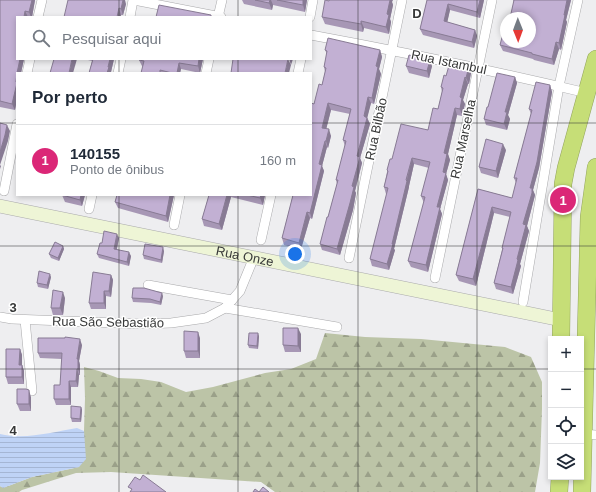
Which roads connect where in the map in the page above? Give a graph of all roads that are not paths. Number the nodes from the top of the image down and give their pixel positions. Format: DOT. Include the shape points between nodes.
graph roads {
  1 [pos="42,0"];
  2 [pos="133,0"];
  3 [pos="222,0"];
  4 [pos="313,0"];
  5 [pos="402,0"];
  6 [pos="492,0"];
  7 [pos="578,0"];
  8 [pos="38,16"];
  9 [pos="130,16"];
  10 [pos="214,16"];
  11 [pos="219,16"];
  12 [pos="310,16"];
  13 [pos="312,35"];
  14 [pos="392,50"];
  15 [pos="596,59"];
  16 [pos="30,60"];
  17 [pos="121,60"];
  18 [pos="209,60"];
  19 [pos="301,60"];
  20 [pos="478,68"];
  21 [pos="27,72"];
  22 [pos="118,72"];
  23 [pos="206,72"];
  24 [pos="298,72"];
  25 [pos="558,86"];
  26 [pos="586,93"];
  27 [pos="16,129"];
  28 [pos="596,167"];
  29 [pos="4,191"];
  30 [pos="92,196"];
  31 [pos="180,196"];
  32 [pos="271,196"];
  33 [pos="0,206"];
  34 [pos="89,209"];
  35 [pos="174,225"];
  36 [pos="261,240"];
  37 [pos="254,257"];
  38 [pos="349,258"];
  39 [pos="592,277"];
  40 [pos="435,278"];
  41 [pos="562,280"];
  42 [pos="148,285"];
  43 [pos="232,300"];
  44 [pos="523,302"];
  45 [pos="225,308"];
  46 [pos="0,317"];
  47 [pos="25,320"];
  48 [pos="561,320"];
  49 [pos="336,327"];
  50 [pos="561,336"];
  51 [pos="32,390"];
  52 [pos="590,434"];
  53 [pos="582,492"];
  1 -- 8 [label="street"];
  2 -- 9 [label="street"];
  2 -- 10 [label="street"];
  3 -- 11 [label="street"];
  4 -- 12 [label="street"];
  5 -- 14 [label="street, Rua Bilbão"];
  6 -- 20 [label="street, Rua Marselha"];
  7 -- 25 [label="street"];
  13 -- 14 [label="street, Rua Istambul"];
  14 -- 20 [label="street, Rua Istambul"];
  14 -- 38 [label="street, Rua Bilbão"];
  15 -- 26 [label="highway"];
  16 -- 21 [label="street"];
  17 -- 22 [label="street"];
  18 -- 23 [label="street"];
  19 -- 24 [label="street"];
  20 -- 25 [label="street, Rua Istambul"];
  20 -- 40 [label="street, Rua Marselha"];
  25 -- 26 [label="street, Rua Istambul"];
  25 -- 44 [label="street"];
  26 -- 41 [label="highway" via="563,184"];
  27 -- 29 [label="street"];
  28 -- 39 [label="highway" via="590,217"];
  30 -- 34 [label="street"];
  31 -- 35 [label="street"];
  32 -- 36 [label="street"];
  33 -- 37 [label="street, Rua Onze"];
  37 -- 43 [label="street, Rua São Sebastião" via="240,291"];
  37 -- 48 [label="street, Rua Onze"];
  39 -- 41 [label="highway"];
  39 -- 52 [label="highway"];
  41 -- 48 [label="highway"];
  42 -- 43 [label="street"];
  43 -- 45 [label="street, Rua São Sebastião"];
  45 -- 47 [label="street, Rua São Sebastião" via="206,318 171,323"];
  45 -- 49 [label="street"];
  46 -- 47 [label="street, Rua São Sebastião"];
  47 -- 51 [label="street"];
  48 -- 50 [label="highway"];
  52 -- 53 [label="highway"];
}
